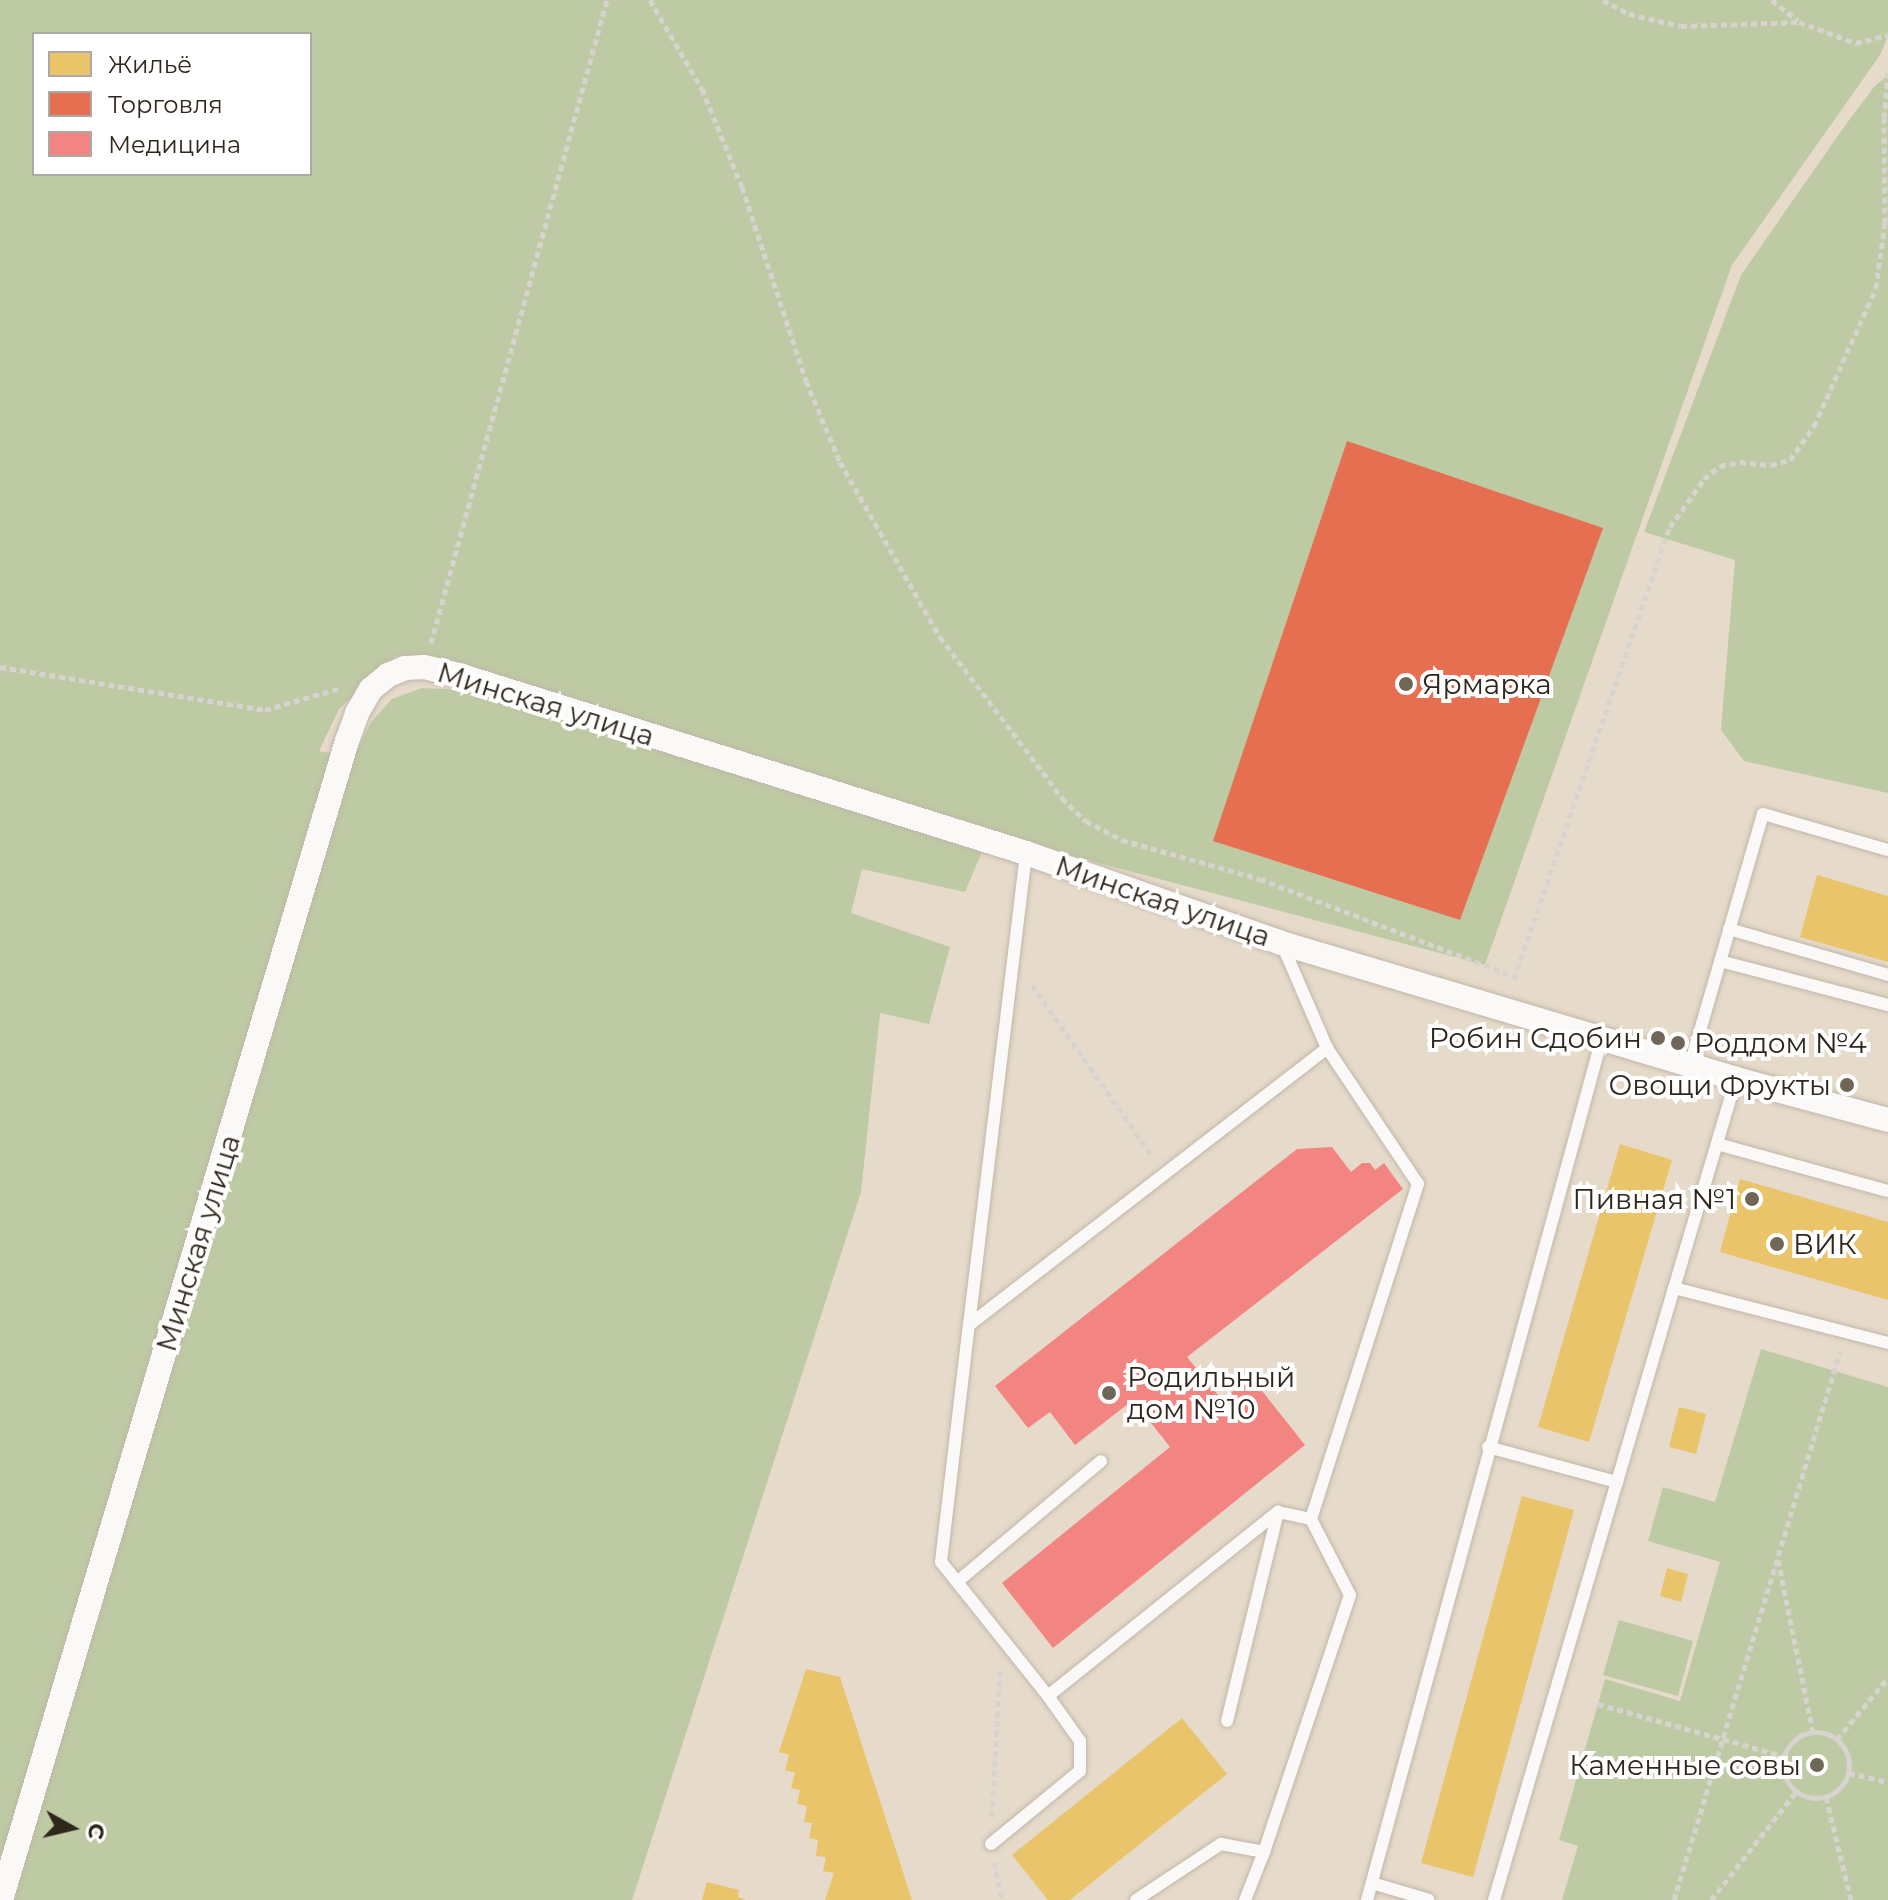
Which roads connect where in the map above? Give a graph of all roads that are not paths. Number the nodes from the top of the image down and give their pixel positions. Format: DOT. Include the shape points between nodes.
graph roads {
  1 [pos="1888,850"];
  2 [pos="1026,853"];
  3 [pos="1729,929"];
  4 [pos="1281,943"];
  5 [pos="1720,961"];
  6 [pos="1888,975"];
  7 [pos="1888,1005"];
  8 [pos="1602,1038"];
  9 [pos="1327,1048"];
  10 [pos="1690,1065"];
  11 [pos="1736,1079"];
  12 [pos="1888,1120"];
  13 [pos="1717,1144"];
  14 [pos="1888,1191"];
  15 [pos="1674,1288"];
  16 [pos="969,1325"];
  17 [pos="1888,1343"];
  18 [pos="1488,1447"];
  19 [pos="1101,1461"];
  20 [pos="1617,1482"];
  21 [pos="1278,1512"];
  22 [pos="1311,1519"];
  23 [pos="957,1582"];
  24 [pos="1048,1696"];
  25 [pos="1227,1721"];
  26 [pos="991,1844"];
  27 [pos="1264,1852"];
  28 [pos="1372,1883"];
  29 [pos="1,1900"];
  30 [pos="1136,1900"];
  31 [pos="1245,1900"];
  32 [pos="1367,1900"];
  33 [pos="1429,1900"];
  34 [pos="1494,1900"];
  1 -- 3 [label="lane" via="1763,814"];
  2 -- 4 [label="street, Минская улица"];
  2 -- 16 [label="lane"];
  2 -- 29 [label="street, Минская улица" via="424,667 388,675 371,689 357,713"];
  3 -- 5 [label="lane"];
  3 -- 6 [label="lane"];
  4 -- 8 [label="street, Минская улица"];
  4 -- 9 [label="lane"];
  5 -- 7 [label="lane"];
  5 -- 10 [label="lane"];
  8 -- 10 [label="street, Минская улица"];
  8 -- 18 [label="lane"];
  9 -- 16 [label="lane"];
  9 -- 22 [label="lane" via="1418,1184"];
  10 -- 11 [label="street, Минская улица"];
  11 -- 12 [label="street, Минская улица"];
  11 -- 13 [label="lane"];
  13 -- 14 [label="lane"];
  13 -- 15 [label="lane"];
  15 -- 17 [label="lane"];
  15 -- 20 [label="lane"];
  16 -- 23 [label="lane" via="941,1562"];
  18 -- 20 [label="lane"];
  18 -- 28 [label="lane"];
  19 -- 23 [label="lane"];
  20 -- 34 [label="lane"];
  21 -- 22 [label="lane"];
  21 -- 24 [label="lane"];
  21 -- 25 [label="lane"];
  22 -- 27 [label="lane" via="1350,1595"];
  23 -- 24 [label="lane"];
  24 -- 26 [label="lane" via="1080,1741 1080,1771"];
  27 -- 30 [label="lane" via="1221,1844"];
  27 -- 31 [label="lane"];
  28 -- 32 [label="lane"];
  28 -- 33 [label="lane"];
}
